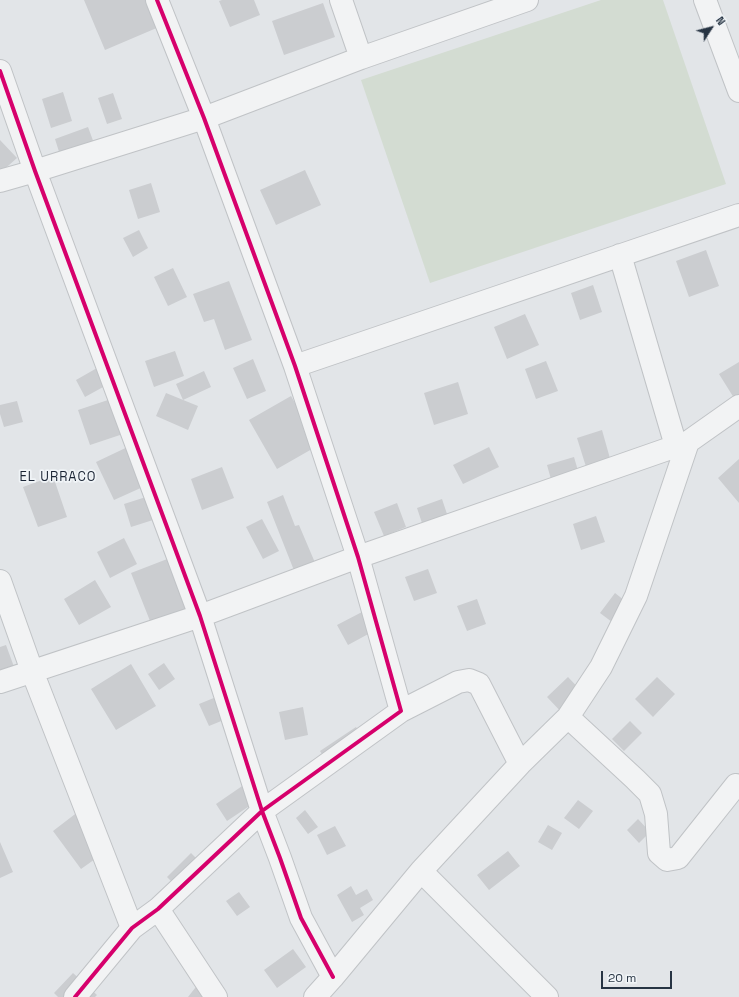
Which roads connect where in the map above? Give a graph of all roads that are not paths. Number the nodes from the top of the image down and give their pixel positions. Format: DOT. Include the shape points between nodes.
graph roads {
  1 [pos="158,0"];
  2 [pos="341,0"];
  3 [pos="526,0"];
  4 [pos="706,0"];
  5 [pos="361,58"];
  6 [pos="0,71"];
  7 [pos="739,90"];
  8 [pos="204,118"];
  9 [pos="35,171"];
  10 [pos="0,181"];
  11 [pos="739,215"];
  12 [pos="620,255"];
  13 [pos="295,366"];
  14 [pos="739,406"];
  15 [pos="682,444"];
  16 [pos="358,557"];
  17 [pos="0,581"];
  18 [pos="200,616"];
  19 [pos="32,671"];
  20 [pos="0,682"];
  21 [pos="401,711"];
  22 [pos="568,717"];
  23 [pos="520,764"];
  24 [pos="736,785"];
  25 [pos="262,811"];
  26 [pos="421,871"];
  27 [pos="158,910"];
  28 [pos="132,928"];
  29 [pos="333,977"];
  30 [pos="75,997"];
  31 [pos="216,997"];
  32 [pos="315,997"];
  33 [pos="547,997"];
  1 -- 8 [label="street"];
  2 -- 5 [label="street"];
  3 -- 5 [label="street"];
  4 -- 7 [label="street"];
  5 -- 8 [label="street"];
  6 -- 9 [label="street"];
  8 -- 9 [label="street"];
  8 -- 13 [label="street"];
  9 -- 10 [label="street"];
  9 -- 18 [label="street"];
  11 -- 12 [label="street"];
  12 -- 13 [label="street"];
  12 -- 15 [label="street"];
  13 -- 16 [label="street"];
  14 -- 15 [label="street"];
  15 -- 16 [label="street"];
  15 -- 22 [label="street" via="636,596 602,667"];
  16 -- 18 [label="street"];
  16 -- 21 [label="street"];
  17 -- 19 [label="street"];
  18 -- 19 [label="street"];
  18 -- 25 [label="street"];
  19 -- 20 [label="street"];
  19 -- 28 [label="street"];
  21 -- 23 [label="street" via="458,682 469,680 479,684"];
  21 -- 25 [label="street"];
  22 -- 23 [label="street"];
  22 -- 24 [label="street" via="650,794 656,814 659,853 666,860 678,858"];
  23 -- 26 [label="street"];
  25 -- 27 [label="street"];
  25 -- 29 [label="street" via="300,918"];
  26 -- 29 [label="street"];
  26 -- 33 [label="street"];
  27 -- 28 [label="street"];
  27 -- 31 [label="street"];
  28 -- 30 [label="street"];
  29 -- 32 [label="street"];
}
